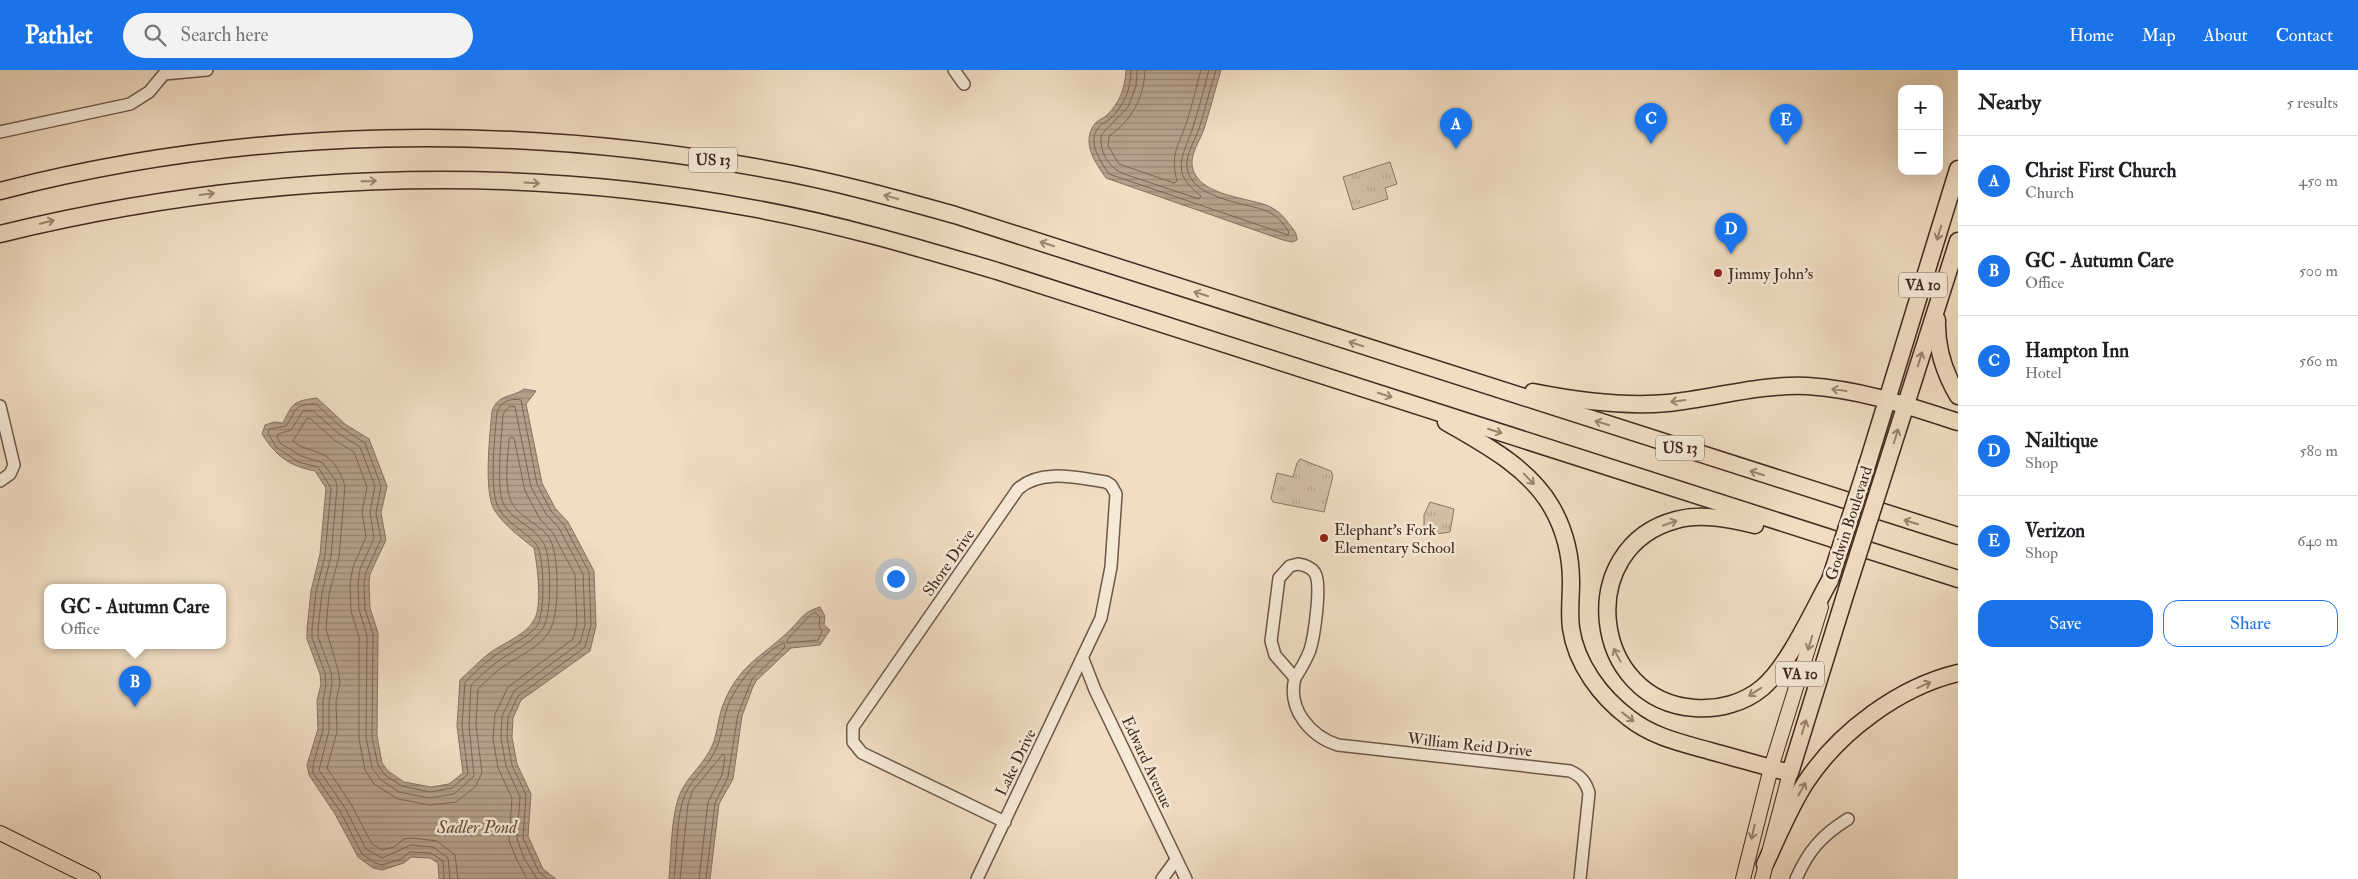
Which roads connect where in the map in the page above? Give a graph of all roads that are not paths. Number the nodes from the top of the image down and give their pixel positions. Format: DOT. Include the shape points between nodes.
graph roads {
  1 [pos="208,70"];
  2 [pos="954,70"];
  3 [pos="964,84"];
  4 [pos="0,132"];
  5 [pos="1958,169"];
  6 [pos="0,191"];
  7 [pos="0,234"];
  8 [pos="1958,241"];
  9 [pos="1938,298"];
  10 [pos="1402,359"];
  11 [pos="1958,396"];
  12 [pos="1887,400"];
  13 [pos="1415,405"];
  14 [pos="0,406"];
  15 [pos="1906,406"];
  16 [pos="1958,422"];
  17 [pos="4,478"];
  18 [pos="1811,533"];
  19 [pos="1958,536"];
  20 [pos="1958,579"];
  21 [pos="1830,580"];
  22 [pos="1083,659"];
  23 [pos="1958,674"];
  24 [pos="1295,678"];
  25 [pos="1771,768"];
  26 [pos="1790,774"];
  27 [pos="1848,818"];
  28 [pos="1004,822"];
  29 [pos="0,833"];
  30 [pos="1176,860"];
  31 [pos="1764,872"];
  32 [pos="93,879"];
  33 [pos="977,879"];
  34 [pos="1162,879"];
  35 [pos="1186,879"];
  36 [pos="1580,879"];
  37 [pos="1743,879"];
  38 [pos="1796,879"];
  1 -- 4 [label="street" via="164,74 149,92 130,104"];
  2 -- 3 [label="street"];
  5 -- 12 [label="highway, Godwin Boulevard / VA 10, one-way"];
  10 -- 6 [label="highway, US 13, one-way" via="885,195 771,170 639,150 437,138 282,144 128,163"];
  7 -- 13 [label="highway, US 13, one-way" via="121,207 300,184 456,179 625,189 752,208 866,233 997,271"];
  8 -- 9 [label="highway, Godwin Boulevard / VA 10"];
  9 -- 11 [label="highway" via="1939,347 1945,371"];
  15 -- 9 [label="highway, Godwin Boulevard / VA 10, one-way"];
  12 -- 10 [label="highway, one-way" via="1845,390 1791,386 1669,403 1615,404 1554,396"];
  19 -- 10 [label="highway, US 13, one-way"];
  12 -- 15 [label="highway"];
  12 -- 21 [label="highway, Godwin Boulevard / VA 10, bridge"];
  13 -- 18 [label="highway, US 13, one-way"];
  13 -- 25 [label="highway, one-way" via="1510,462 1537,487 1551,506 1566,540 1570,559 1571,620 1576,643 1593,681 1614,705 1642,726 1667,739"];
  14 -- 17 [label="street" via="14,465"];
  15 -- 16 [label="highway"];
  26 -- 15 [label="highway, Godwin Boulevard / VA 10, one-way, bridge"];
  18 -- 20 [label="highway, US 13"];
  21 -- 18 [label="highway, one-way" via="1772,678 1761,689 1737,702 1703,709 1687,708 1660,699 1634,680 1613,648 1606,615 1608,589 1627,553 1649,532 1677,520 1713,518 1771,530"];
  21 -- 25 [label="main road, Godwin Boulevard / VA 10, one-way"];
  22 -- 28 [label="street, Lake Drive"];
  22 -- 28 [label="street, Shore Drive" via="1107,598 1116,494 1112,485 1106,482 1042,476 1018,490 866,706 853,727 852,735 855,746 872,759"];
  22 -- 30 [label="street, Edward Avenue"];
  31 -- 23 [label="highway, one-way" via="1789,812 1806,782 1840,743 1887,705 1933,681"];
  24 -- 24 [label="street" via="1314,634 1318,583 1310,568 1298,564 1290,566 1279,578 1271,640 1275,655"];
  24 -- 36 [label="street, William Reid Drive" via="1294,695 1300,716 1315,734 1338,745 1577,774 1589,793"];
  25 -- 26 [label="highway"];
  25 -- 37 [label="main road, Godwin Boulevard / VA 10, one-way"];
  26 -- 31 [label="main road, Godwin Boulevard / VA 10"];
  27 -- 38 [label="street" via="1830,829 1812,848"];
  28 -- 33 [label="street, Lake Drive"];
  29 -- 32 [label="main road"];
  30 -- 34 [label="street"];
  30 -- 35 [label="street, Edward Avenue"];
}
